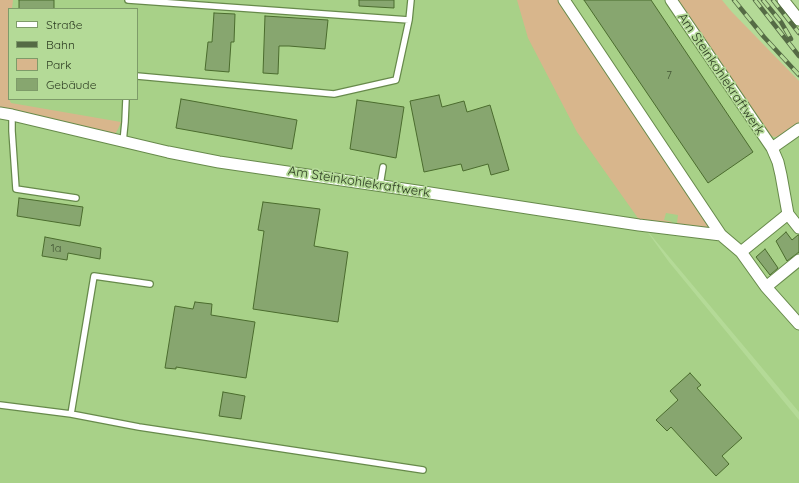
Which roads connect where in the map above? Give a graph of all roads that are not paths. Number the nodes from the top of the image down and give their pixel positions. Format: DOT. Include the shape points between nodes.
graph roads {
  1 [pos="128,0"];
  2 [pos="411,0"];
  3 [pos="564,0"];
  4 [pos="671,0"];
  5 [pos="782,0"];
  6 [pos="409,20"];
  7 [pos="799,20"];
  8 [pos="138,76"];
  9 [pos="126,100"];
  10 [pos="0,113"];
  11 [pos="12,115"];
  12 [pos="799,129"];
  13 [pos="123,142"];
  14 [pos="772,148"];
  15 [pos="383,167"];
  16 [pos="380,185"];
  17 [pos="76,198"];
  18 [pos="788,214"];
  19 [pos="799,228"];
  20 [pos="721,235"];
  21 [pos="741,252"];
  22 [pos="799,260"];
  23 [pos="150,284"];
  24 [pos="766,287"];
  25 [pos="799,324"];
  26 [pos="0,405"];
  27 [pos="72,414"];
  28 [pos="423,470"];
  1 -- 6 [label="lane"];
  2 -- 6 [label="lane"];
  3 -- 20 [label="street"];
  4 -- 14 [label="street, Am Steinkohlekraftwerk"];
  5 -- 7 [label="street"];
  6 -- 8 [label="lane" via="396,80 334,94"];
  9 -- 13 [label="lane"];
  10 -- 11 [label="street, Am Steinkohlekraftwerk"];
  11 -- 13 [label="street, Am Steinkohlekraftwerk"];
  11 -- 17 [label="lane" via="16,189"];
  12 -- 14 [label="street, Am Steinkohlekraftwerk"];
  13 -- 16 [label="street, Am Steinkohlekraftwerk" via="219,162"];
  14 -- 18 [label="street, Am Steinkohlekraftwerk" via="778,162"];
  15 -- 16 [label="lane"];
  16 -- 20 [label="street, Am Steinkohlekraftwerk" via="638,225"];
  18 -- 19 [label="street, Am Steinkohlekraftwerk"];
  18 -- 21 [label="street"];
  20 -- 21 [label="street"];
  21 -- 24 [label="street"];
  22 -- 24 [label="street"];
  23 -- 27 [label="lane" via="94,276"];
  24 -- 25 [label="street"];
  26 -- 27 [label="lane"];
  27 -- 28 [label="lane" via="139,427"];
}
